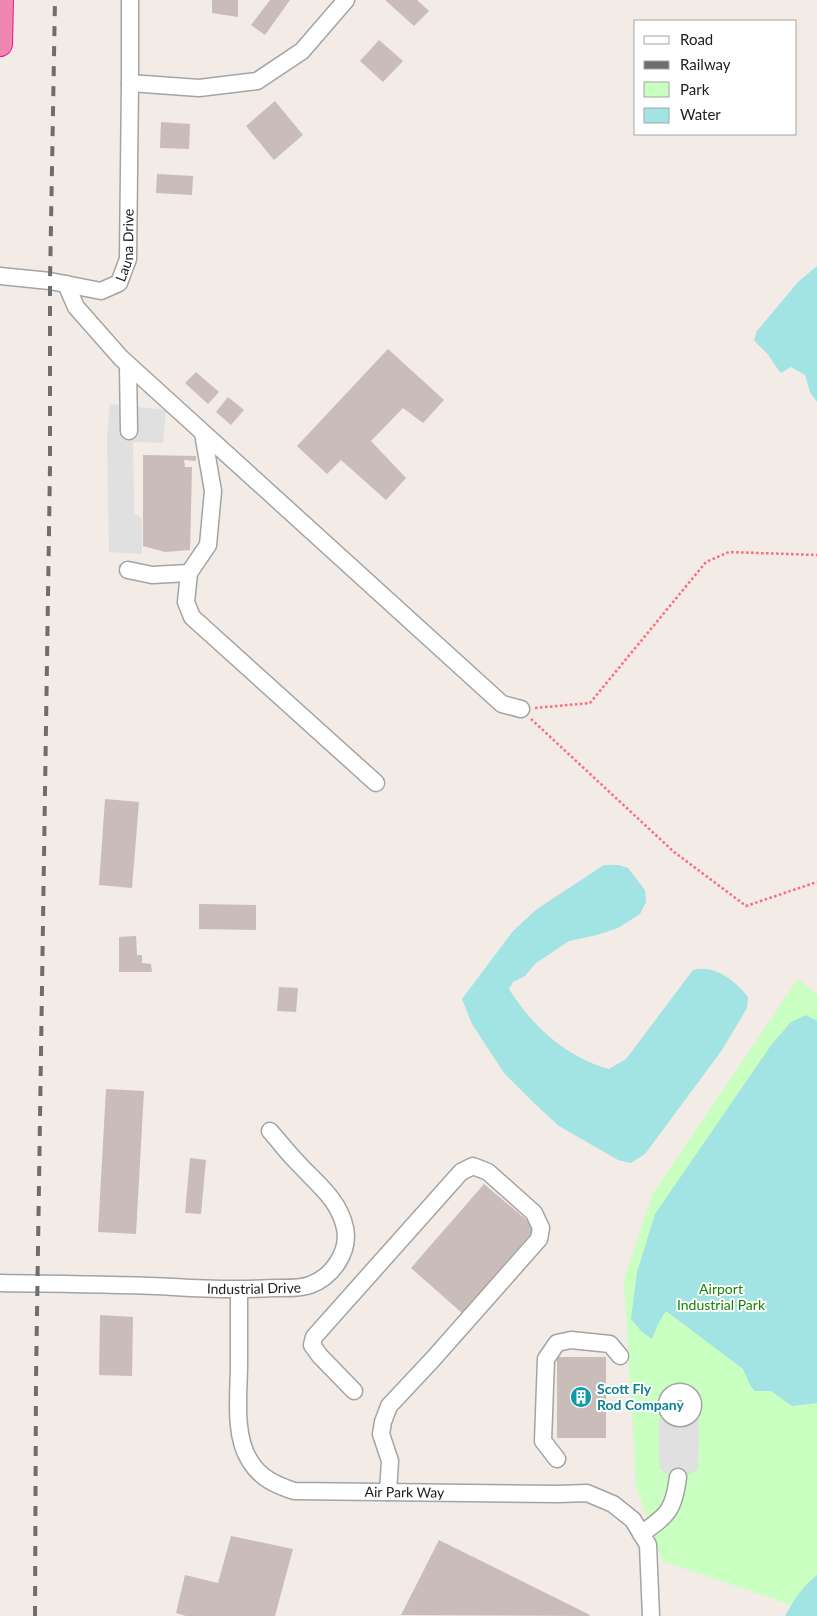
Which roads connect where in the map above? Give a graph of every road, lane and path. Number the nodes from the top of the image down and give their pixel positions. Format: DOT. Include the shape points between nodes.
graph roads {
  1 [pos="1,0"];
  2 [pos="130,0"];
  3 [pos="346,0"];
  4 [pos="0,44"];
  5 [pos="130,83"];
  6 [pos="0,276"];
  7 [pos="66,284"];
  8 [pos="128,365"];
  9 [pos="129,431"];
  10 [pos="203,433"];
  11 [pos="817,555"];
  12 [pos="128,570"];
  13 [pos="189,573"];
  14 [pos="521,709"];
  15 [pos="376,783"];
  16 [pos="817,882"];
  17 [pos="270,1131"];
  18 [pos="0,1283"];
  19 [pos="239,1290"];
  20 [pos="620,1356"];
  21 [pos="354,1391"];
  22 [pos="557,1459"];
  23 [pos="678,1477"];
  24 [pos="388,1492"];
  25 [pos="641,1534"];
  26 [pos="651,1616"];
  1 -- 4 [label="highway"];
  2 -- 5 [label="street, Launa Drive"];
  3 -- 5 [label="street" via="302,51 257,81 199,88"];
  5 -- 7 [label="street, Launa Drive" via="128,259 119,283 101,291"];
  6 -- 7 [label="street, Launa Drive"];
  7 -- 8 [label="street" via="76,307"];
  8 -- 9 [label="street"];
  8 -- 10 [label="street"];
  10 -- 13 [label="street" via="213,491 208,545"];
  10 -- 14 [label="street" via="502,704"];
  11 -- 14 [label="path" via="730,552 706,562 590,703"];
  12 -- 13 [label="street" via="152,575"];
  13 -- 15 [label="street" via="186,602 192,617"];
  14 -- 16 [label="path" via="674,852 746,906"];
  17 -- 19 [label="street, Industrial Drive" via="328,1193 342,1218 345,1244 334,1268 310,1285"];
  18 -- 19 [label="street, Industrial Drive"];
  19 -- 24 [label="street, Air Park Way" via="240,1425 242,1446 256,1470 278,1486 294,1490"];
  20 -- 22 [label="street" via="610,1344 571,1340 557,1343 546,1359 543,1441"];
  21 -- 24 [label="street" via="320,1356 312,1345 314,1337 461,1172 473,1166 488,1172 534,1213 541,1228 539,1239 389,1406 381,1434 390,1461"];
  23 -- 25 [label="street" via="675,1499 663,1518"];
  24 -- 25 [label="street, Air Park Way" via="586,1493 612,1504 633,1520"];
  25 -- 26 [label="street, Air Park Way" via="648,1545"];
}
